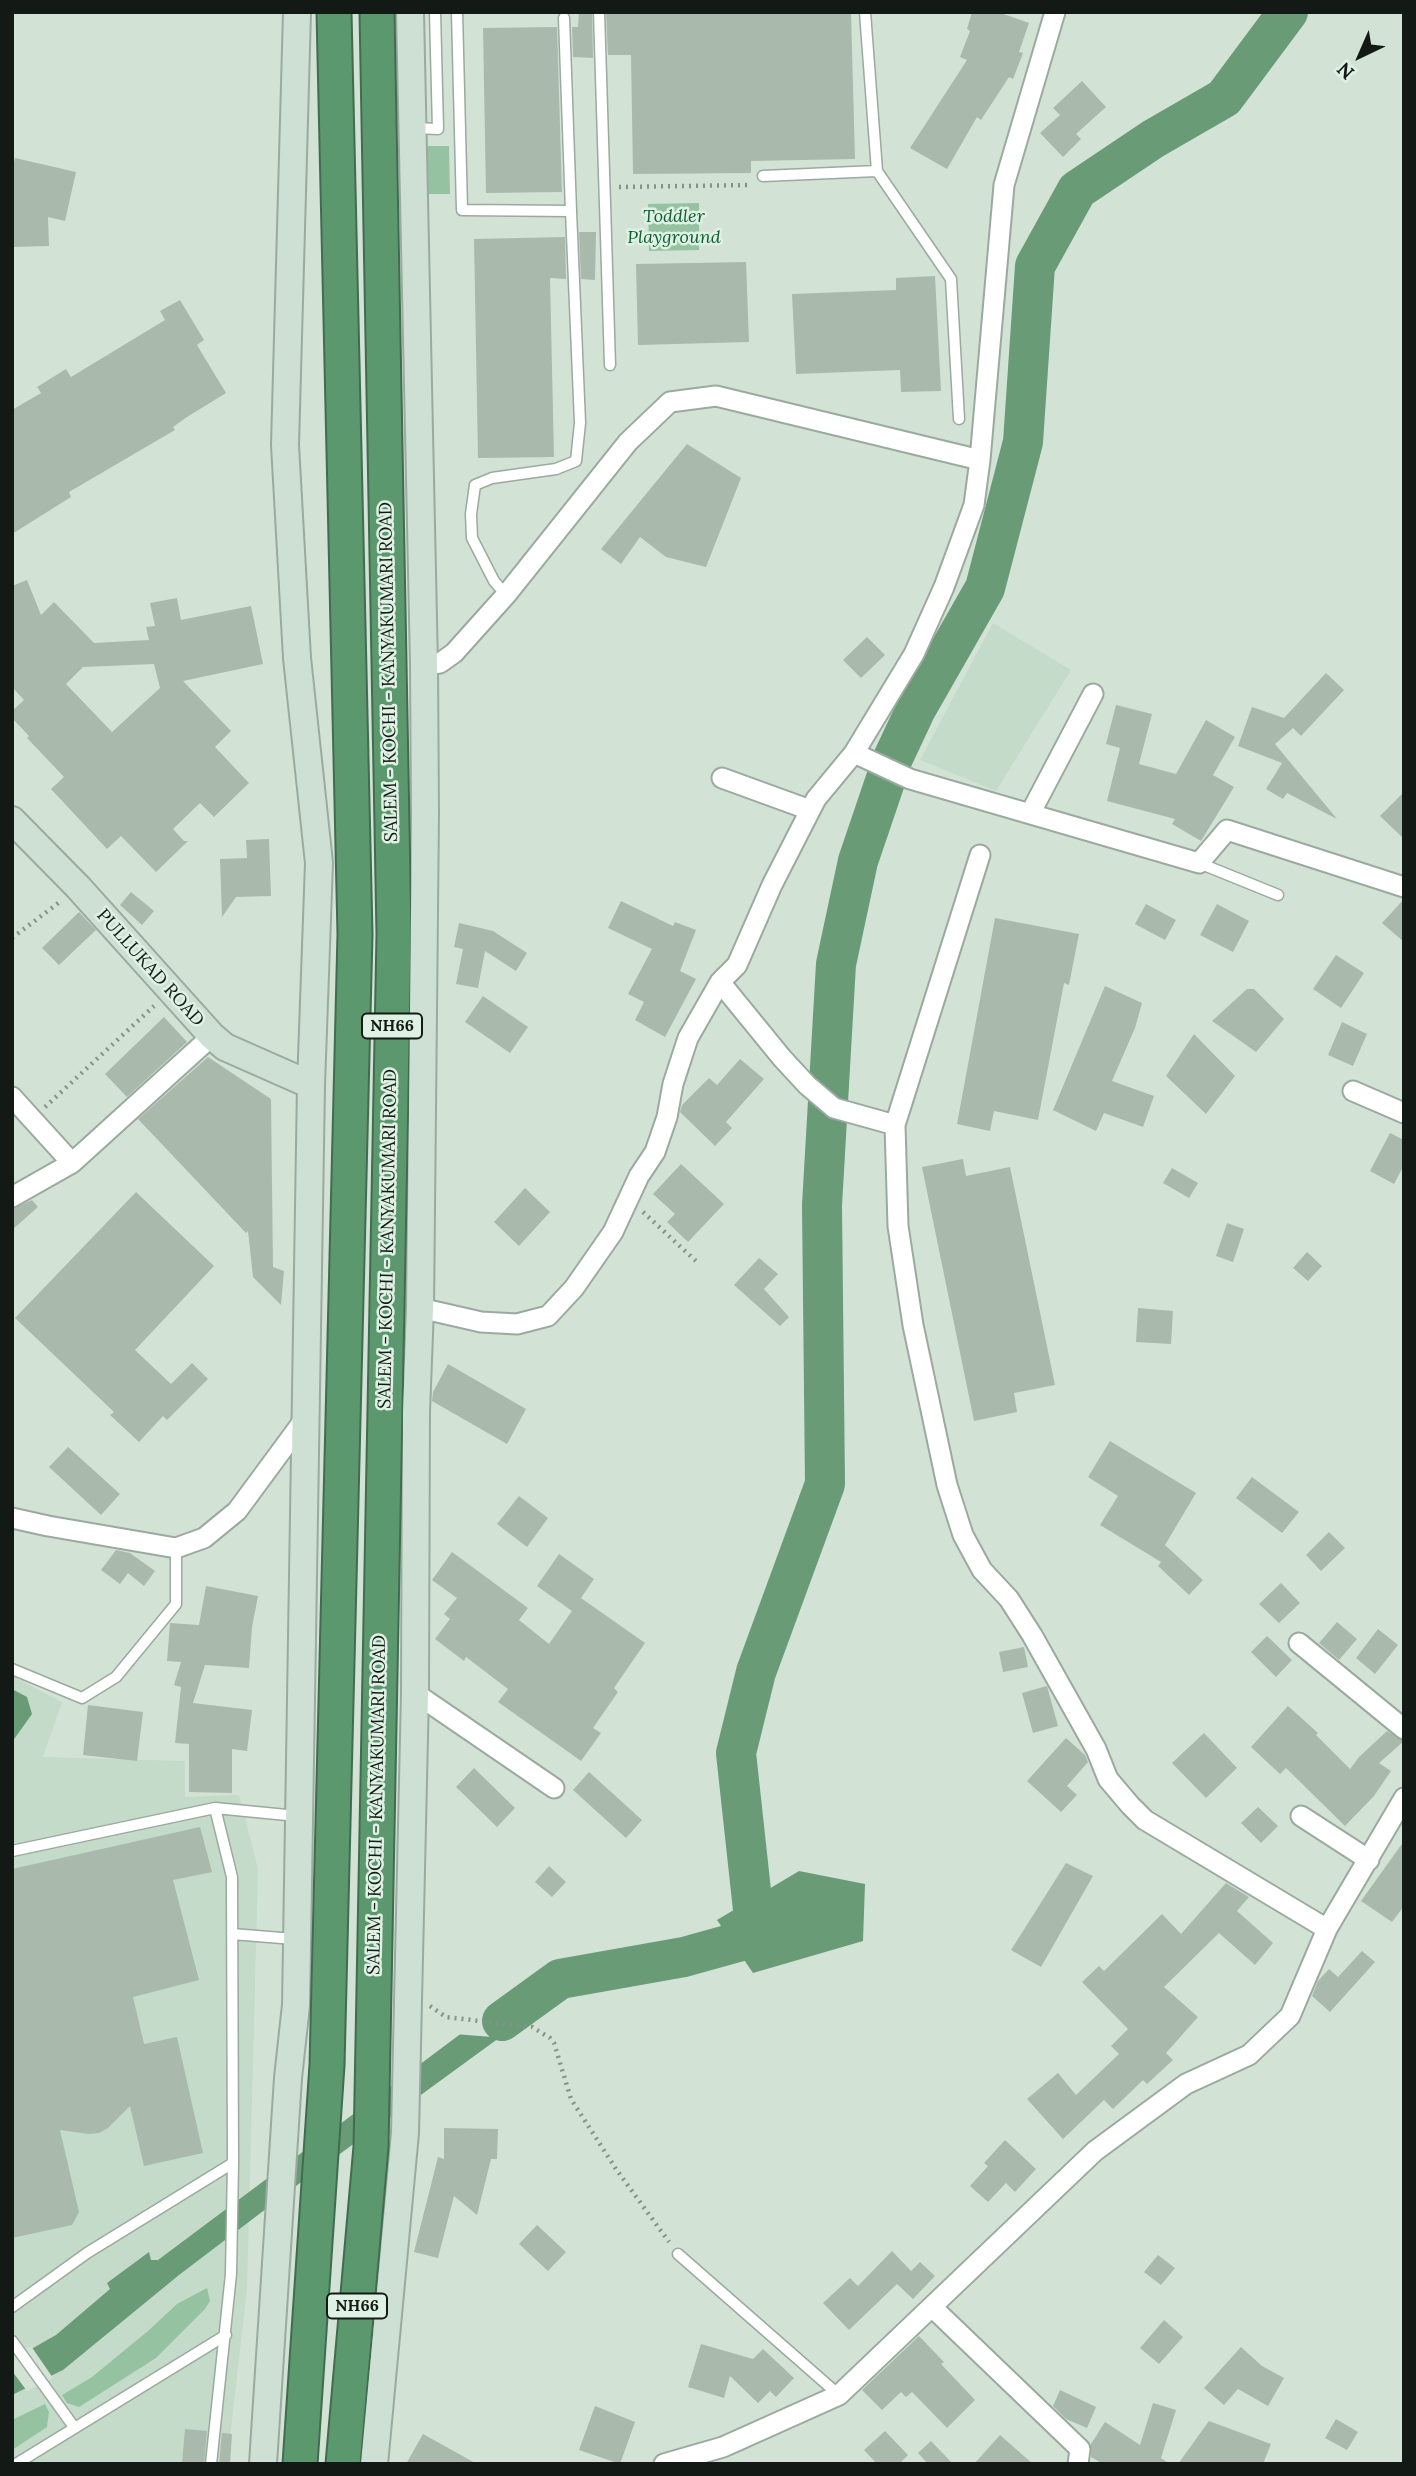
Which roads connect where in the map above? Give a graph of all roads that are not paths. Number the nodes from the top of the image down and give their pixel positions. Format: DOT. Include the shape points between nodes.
graph roads {
  1 [pos="297,12"];
  2 [pos="334,12"];
  3 [pos="377,12"];
  4 [pos="410,12"];
  5 [pos="435,12"];
  6 [pos="457,12"];
  7 [pos="599,12"];
  8 [pos="865,12"];
  9 [pos="1055,12"];
  10 [pos="564,18"];
  11 [pos="413,128"];
  12 [pos="877,171"];
  13 [pos="763,176"];
  14 [pos="570,211"];
  15 [pos="610,365"];
  16 [pos="959,419"];
  17 [pos="980,460"];
  18 [pos="506,595"];
  19 [pos="424,664"];
  20 [pos="1093,694"];
  21 [pos="862,757"];
  22 [pos="722,778"];
  23 [pos="810,810"];
  24 [pos="1031,812"];
  25 [pos="12,820"];
  26 [pos="980,855"];
  27 [pos="1199,863"];
  28 [pos="1404,887"];
  29 [pos="1278,895"];
  30 [pos="720,982"];
  31 [pos="212,1036"];
  32 [pos="311,1085"];
  33 [pos="1353,1091"];
  34 [pos="12,1097"];
  35 [pos="1404,1113"];
  36 [pos="895,1125"];
  37 [pos="72,1163"];
  38 [pos="12,1197"];
  39 [pos="420,1308"];
  40 [pos="400,1412"];
  41 [pos="342,1413"];
  42 [pos="307,1415"];
  43 [pos="12,1518"];
  44 [pos="176,1548"];
  45 [pos="1299,1643"];
  46 [pos="12,1669"];
  47 [pos="415,1693"];
  48 [pos="1404,1730"];
  49 [pos="554,1788"];
  50 [pos="215,1808"];
  51 [pos="1400,1811"];
  52 [pos="298,1816"];
  53 [pos="1301,1816"];
  54 [pos="12,1852"];
  55 [pos="1368,1860"];
  56 [pos="1327,1929"];
  57 [pos="232,1934"];
  58 [pos="298,1939"];
  59 [pos="233,2162"];
  60 [pos="678,2254"];
  61 [pos="12,2307"];
  62 [pos="932,2307"];
  63 [pos="226,2334"];
  64 [pos="12,2341"];
  65 [pos="839,2395"];
  66 [pos="74,2427"];
  67 [pos="16,2464"];
  68 [pos="211,2464"];
  69 [pos="262,2464"];
  70 [pos="300,2464"];
  71 [pos="343,2464"];
  72 [pos="374,2464"];
  73 [pos="664,2464"];
  74 [pos="1078,2464"];
  1 -- 32 [label="street" via="285,445 296,658 319,863"];
  2 -- 41 [label="highway, NH66" via="355,934"];
  3 -- 40 [label="highway, SALEM - KOCHI - KANYAKUMARI ROAD / NH66"];
  4 -- 11 [label="street"];
  5 -- 11 [label="lane" via="438,129"];
  6 -- 14 [label="lane" via="462,210"];
  7 -- 15 [label="lane"];
  8 -- 12 [label="lane"];
  9 -- 17 [label="street" via="1004,185"];
  10 -- 14 [label="lane"];
  11 -- 19 [label="street"];
  12 -- 13 [label="lane"];
  12 -- 16 [label="lane" via="951,279"];
  14 -- 18 [label="lane" via="580,423 576,461 556,470 492,478 475,485 472,538"];
  17 -- 18 [label="street" via="716,396 670,402 628,442"];
  17 -- 21 [label="street" via="974,505 943,587"];
  18 -- 19 [label="street" via="454,653 440,663"];
  19 -- 39 [label="street"];
  20 -- 24 [label="street"];
  21 -- 23 [label="street"];
  21 -- 24 [label="street" via="910,779"];
  22 -- 23 [label="street"];
  23 -- 30 [label="street" via="737,965"];
  24 -- 27 [label="street"];
  25 -- 31 [label="street, PULLUKAD ROAD"];
  26 -- 36 [label="street"];
  27 -- 28 [label="street" via="1227,830"];
  27 -- 29 [label="lane"];
  30 -- 36 [label="street" via="807,1085 834,1108"];
  30 -- 39 [label="street" via="688,1038 655,1152 574,1288 548,1316 517,1324 481,1322"];
  31 -- 32 [label="street, PULLUKAD ROAD" via="225,1047"];
  31 -- 37 [label="street"];
  32 -- 42 [label="street"];
  33 -- 35 [label="street"];
  34 -- 37 [label="street"];
  36 -- 56 [label="street" via="898,1226 913,1325 947,1485 963,1535 982,1570 1032,1635 1108,1779 1130,1805 1145,1820"];
  37 -- 38 [label="street"];
  39 -- 40 [label="street"];
  40 -- 41 [label="street"];
  40 -- 47 [label="street"];
  40 -- 71 [label="highway, SALEM - KOCHI - KANYAKUMARI ROAD / NH66" via="371,2147"];
  41 -- 42 [label="street"];
  41 -- 70 [label="highway, NH66" via="327,2065"];
  42 -- 44 [label="street" via="237,1511 204,1538"];
  42 -- 52 [label="street"];
  43 -- 44 [label="street"];
  44 -- 46 [label="lane" via="176,1604 116,1677 82,1698"];
  45 -- 48 [label="street"];
  47 -- 49 [label="street"];
  47 -- 72 [label="street" via="405,2133"];
  50 -- 52 [label="lane"];
  50 -- 54 [label="lane"];
  50 -- 57 [label="lane" via="232,1877"];
  51 -- 55 [label="street"];
  52 -- 58 [label="street"];
  53 -- 55 [label="street"];
  55 -- 56 [label="street"];
  56 -- 62 [label="street" via="1290,2017 1250,2055 1186,2084 1095,2151"];
  57 -- 58 [label="lane"];
  57 -- 59 [label="lane"];
  58 -- 69 [label="street"];
  59 -- 61 [label="lane" via="87,2253"];
  59 -- 63 [label="lane"];
  60 -- 65 [label="lane"];
  62 -- 65 [label="street"];
  62 -- 74 [label="street" via="1080,2448"];
  63 -- 66 [label="lane"];
  63 -- 68 [label="lane"];
  64 -- 66 [label="lane"];
  65 -- 73 [label="street" via="723,2447"];
  66 -- 67 [label="lane"];
}
